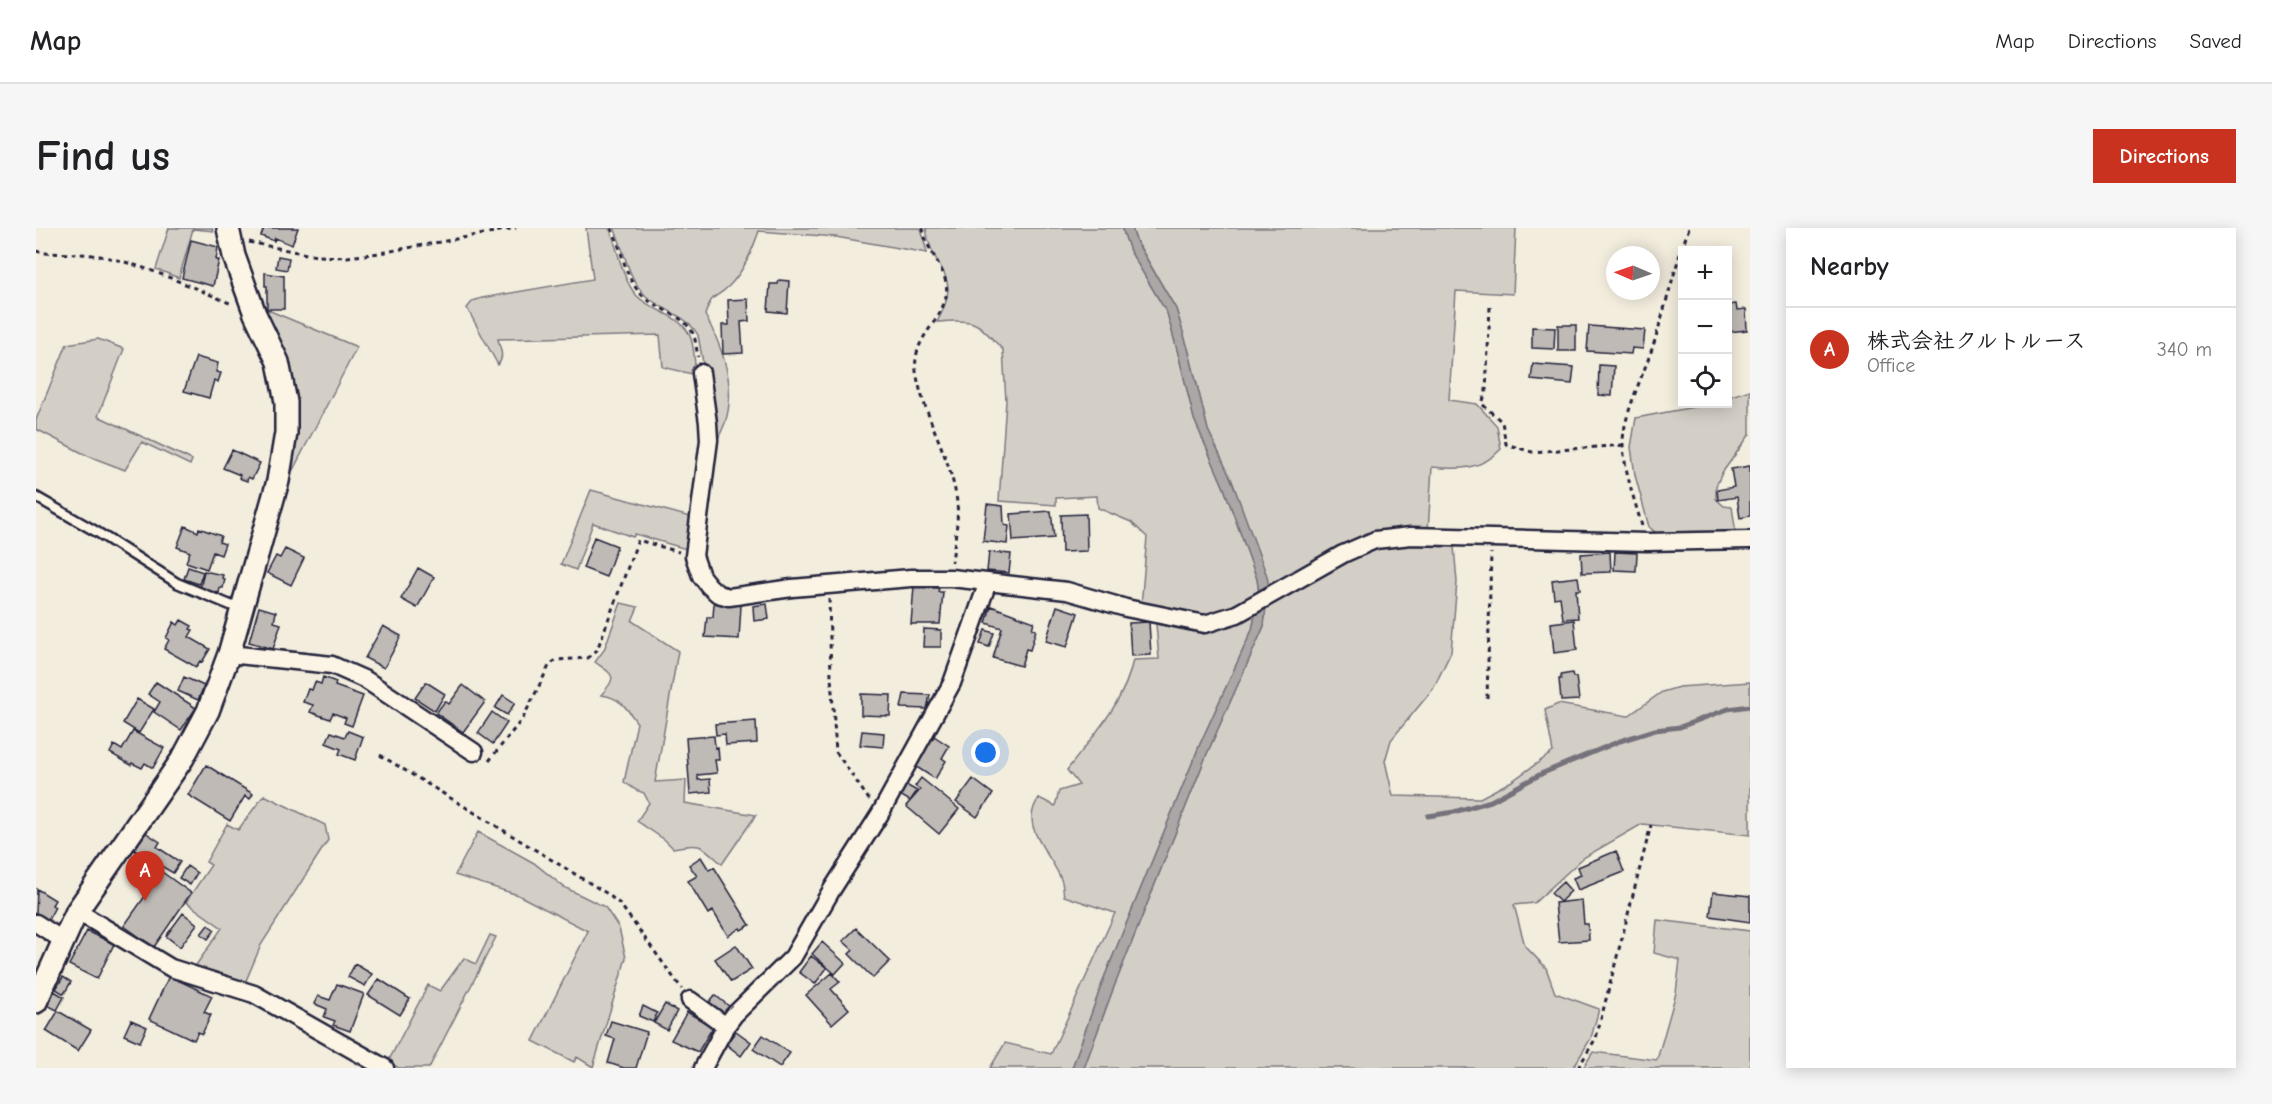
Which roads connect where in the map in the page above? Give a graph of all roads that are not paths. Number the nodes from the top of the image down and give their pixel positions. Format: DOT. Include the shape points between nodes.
graph roads {
  1 [pos="229,233"];
  2 [pos="701,373"];
  3 [pos="36,497"];
  4 [pos="1750,540"];
  5 [pos="988,582"];
  6 [pos="242,609"];
  7 [pos="229,654"];
  8 [pos="474,752"];
  9 [pos="77,911"];
  10 [pos="36,923"];
  11 [pos="64,941"];
  12 [pos="690,1000"];
  13 [pos="36,1002"];
  14 [pos="726,1026"];
  15 [pos="385,1068"];
  16 [pos="702,1068"];
  1 -- 6 [label="street" via="255,314 278,362 286,402 286,433 278,481"];
  2 -- 5 [label="street" via="709,440 694,556 701,576 718,594 729,597 912,578"];
  3 -- 6 [label="lane" via="177,583"];
  4 -- 5 [label="street" via="1647,542 1411,536 1375,540 1237,614 1205,624 1068,591"];
  5 -- 14 [label="street" via="952,683 880,814 792,957"];
  6 -- 7 [label="street"];
  7 -- 8 [label="street" via="332,665 366,680"];
  7 -- 9 [label="street" via="208,711 183,758"];
  9 -- 11 [label="street"];
  9 -- 15 [label="street" via="171,968 254,993"];
  10 -- 11 [label="street"];
  11 -- 13 [label="street"];
  12 -- 14 [label="street"];
  14 -- 16 [label="street"];
}
